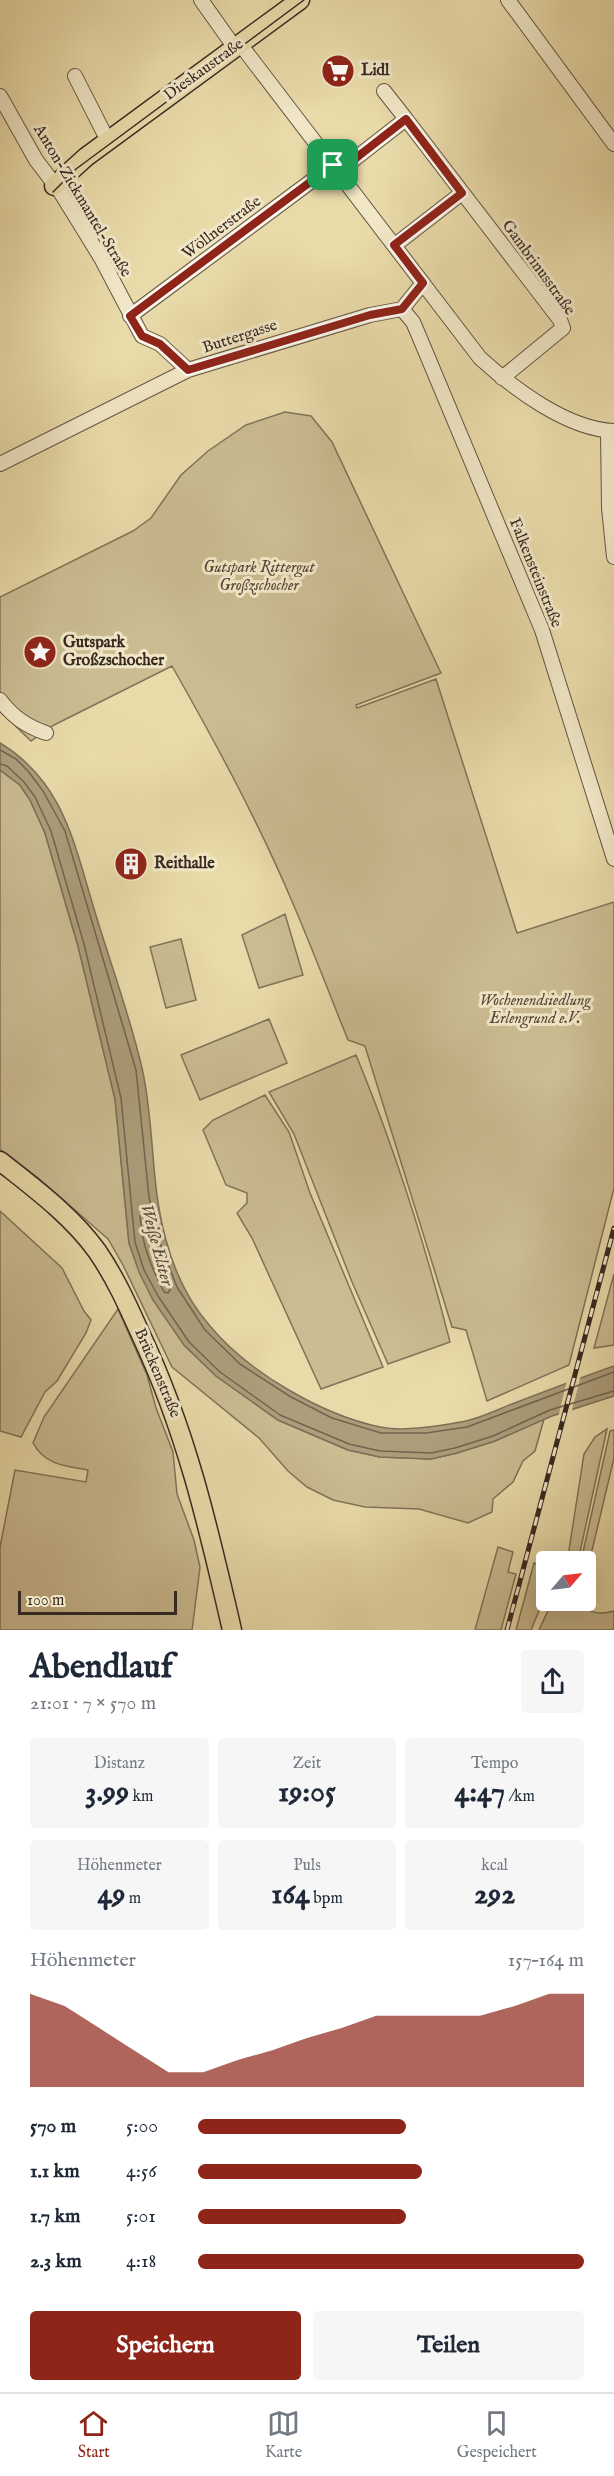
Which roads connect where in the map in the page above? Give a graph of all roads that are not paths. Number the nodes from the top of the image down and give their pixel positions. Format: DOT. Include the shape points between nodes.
graph roads {
  1 [pos="201,0"];
  2 [pos="300,0"];
  3 [pos="508,0"];
  4 [pos="238,46"];
  5 [pos="75,76"];
  6 [pos="384,91"];
  7 [pos="0,96"];
  8 [pos="406,119"];
  9 [pos="108,141"];
  10 [pos="614,144"];
  11 [pos="335,169"];
  12 [pos="54,186"];
  13 [pos="462,193"];
  14 [pos="394,245"];
  15 [pos="423,283"];
  16 [pos="402,309"];
  17 [pos="130,316"];
  18 [pos="188,370"];
  19 [pos="502,378"];
  20 [pos="611,431"];
  21 [pos="0,464"];
  22 [pos="614,557"];
  23 [pos="0,700"];
  24 [pos="46,733"];
  25 [pos="614,859"];
  26 [pos="0,1161"];
  27 [pos="232,1630"];
  1 -- 4 [label="street"];
  2 -- 4 [label="main road, Dieskaustraße"];
  3 -- 10 [label="street"];
  4 -- 9 [label="main road, Dieskaustraße"];
  4 -- 11 [label="street"];
  5 -- 9 [label="street"];
  6 -- 8 [label="street, Gambrinusstraße"];
  7 -- 12 [label="street, Anton-Zickmantel-Straße"];
  8 -- 11 [label="street"];
  8 -- 13 [label="street, Gambrinusstraße"];
  9 -- 12 [label="main road, Dieskaustraße"];
  11 -- 14 [label="street"];
  11 -- 17 [label="street, Wöllnerstraße"];
  12 -- 17 [label="street, Anton-Zickmantel-Straße" via="101,258"];
  13 -- 14 [label="street"];
  13 -- 19 [label="street, Gambrinusstraße" via="563,328"];
  14 -- 15 [label="street"];
  15 -- 16 [label="street"];
  15 -- 19 [label="street" via="480,358"];
  16 -- 18 [label="street, Buttergasse" via="370,315"];
  16 -- 25 [label="street, Falkensteinstraße" via="413,322 542,630"];
  17 -- 18 [label="street, Anton-Zickmantel-Straße" via="142,336 160,344"];
  18 -- 21 [label="street, Buttergasse"];
  19 -- 20 [label="street" via="558,414"];
  20 -- 22 [label="street" via="609,508"];
  23 -- 24 [label="street" via="29,727"];
  26 -- 27 [label="main road, Brückenstraße" via="81,1232 116,1281 184,1439"];
}
